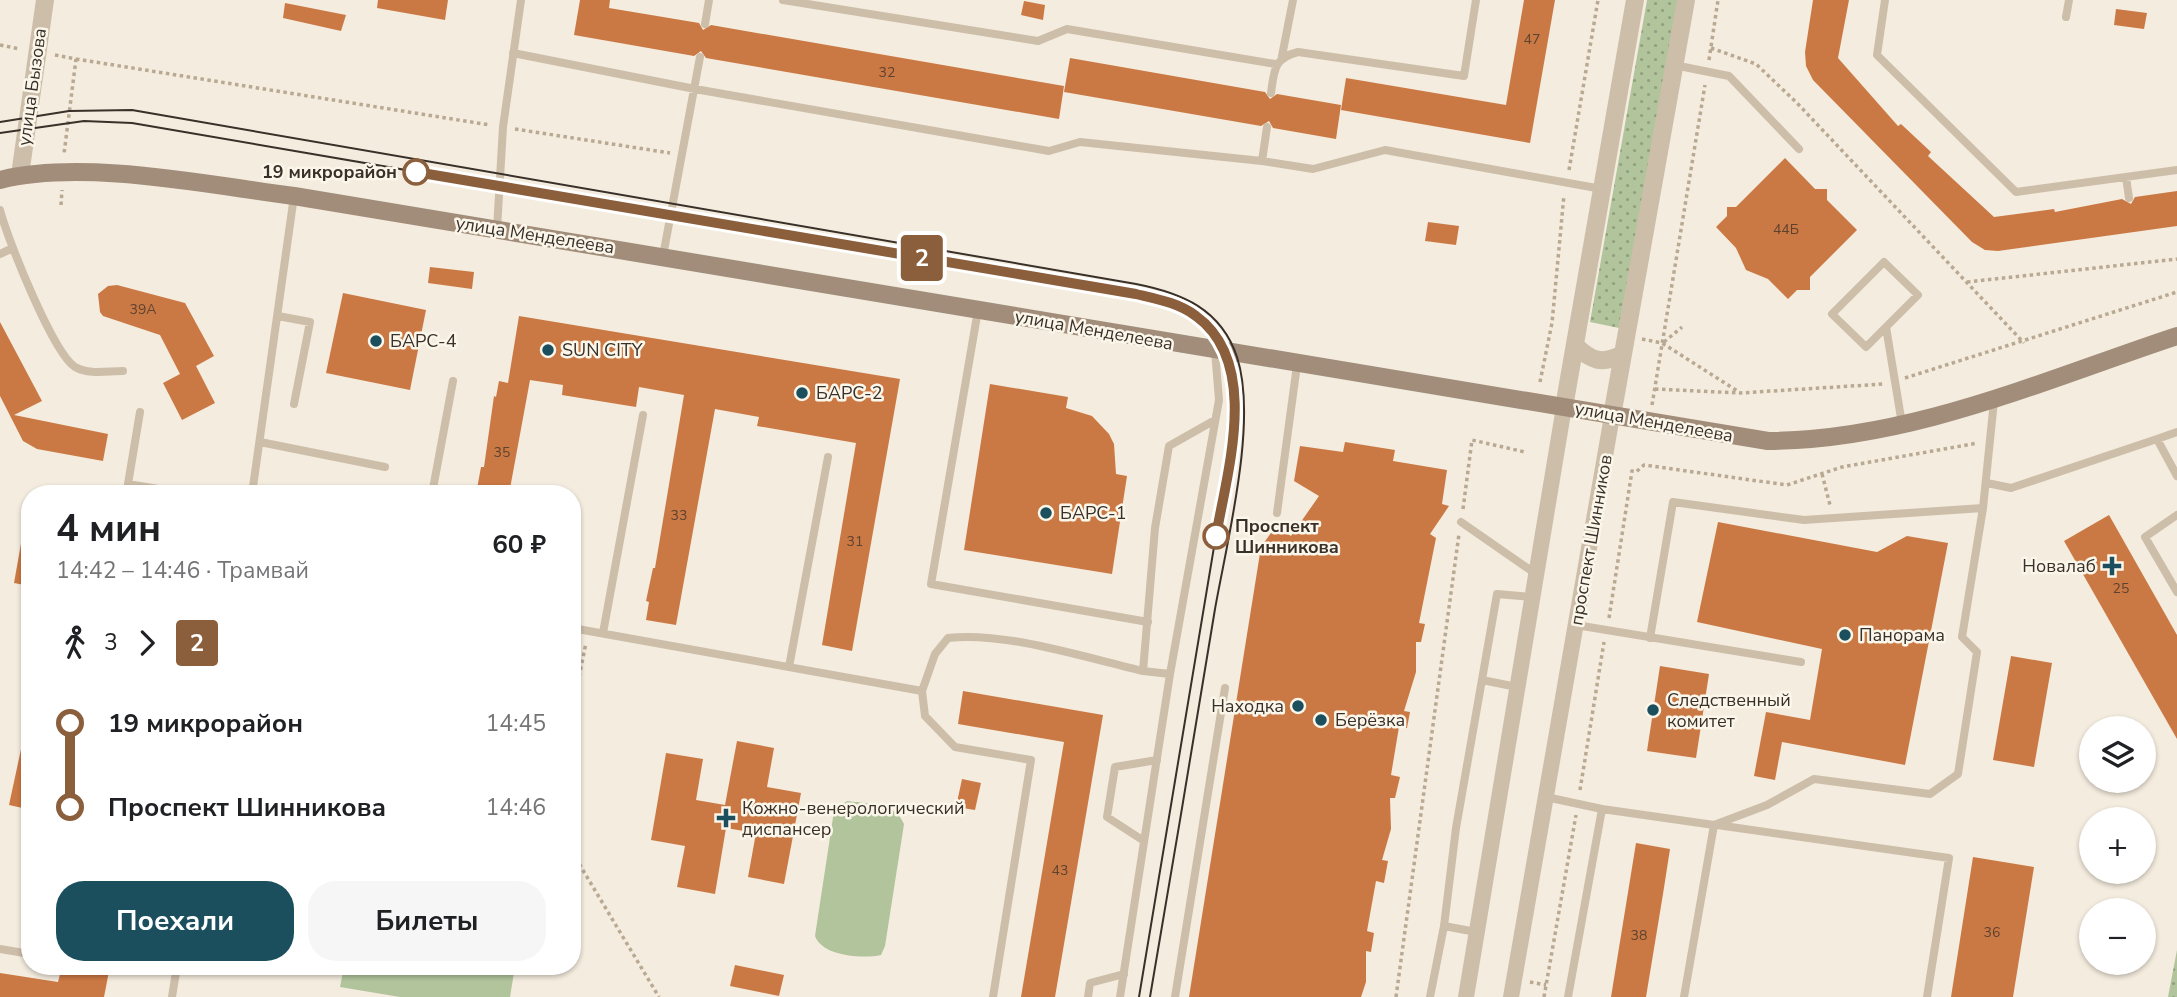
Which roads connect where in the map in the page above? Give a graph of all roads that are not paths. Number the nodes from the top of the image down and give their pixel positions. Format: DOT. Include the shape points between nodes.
graph roads {
  1 [pos="45,0"];
  2 [pos="521,0"];
  3 [pos="709,0"];
  4 [pos="783,0"];
  5 [pos="1293,0"];
  6 [pos="1476,0"];
  7 [pos="1635,0"];
  8 [pos="1686,0"];
  9 [pos="1885,0"];
  10 [pos="2069,0"];
  11 [pos="2066,17"];
  12 [pos="705,24"];
  13 [pos="513,53"];
  14 [pos="1282,56"];
  15 [pos="700,57"];
  16 [pos="1275,64"];
  17 [pos="1674,65"];
  18 [pos="695,89"];
  19 [pos="1271,93"];
  20 [pos="1266,127"];
  21 [pos="1799,149"];
  22 [pos="1262,161"];
  23 [pos="2177,170"];
  24 [pos="20,175"];
  25 [pos="2126,177"];
  26 [pos="0,180"];
  27 [pos="1602,189"];
  28 [pos="294,197"];
  29 [pos="2129,198"];
  30 [pos="0,210"];
  31 [pos="497,229"];
  32 [pos="13,248"];
  33 [pos="0,254"];
  34 [pos="663,256"];
  35 [pos="978,309"];
  36 [pos="278,316"];
  37 [pos="1886,327"];
  38 [pos="2177,336"];
  39 [pos="1575,345"];
  40 [pos="1215,351"];
  41 [pos="1623,354"];
  42 [pos="1297,365"];
  43 [pos="123,371"];
  44 [pos="453,380"];
  45 [pos="1994,401"];
  46 [pos="294,404"];
  47 [pos="1564,407"];
  48 [pos="140,412"];
  49 [pos="643,415"];
  50 [pos="1612,416"];
  51 [pos="1215,420"];
  52 [pos="1902,424"];
  53 [pos="2177,432"];
  54 [pos="2157,439"];
  55 [pos="260,442"];
  56 [pos="828,457"];
  57 [pos="385,467"];
  58 [pos="2177,476"];
  59 [pos="1987,483"];
  60 [pos="134,485"];
  61 [pos="253,485"];
  62 [pos="434,485"];
  63 [pos="1983,508"];
  64 [pos="1277,513"];
  65 [pos="2177,515"];
  66 [pos="1461,522"];
  67 [pos="1536,574"];
  68 [pos="2177,592"];
  69 [pos="1532,597"];
  70 [pos="1148,622"];
  71 [pos="1576,625"];
  72 [pos="581,630"];
  73 [pos="603,633"];
  74 [pos="1650,638"];
  75 [pos="1801,662"];
  76 [pos="789,667"];
  77 [pos="1143,671"];
  78 [pos="1170,674"];
  79 [pos="1482,680"];
  80 [pos="1517,687"];
  81 [pos="1225,688"];
  82 [pos="922,691"];
  83 [pos="1157,760"];
  84 [pos="1546,797"];
  85 [pos="1601,809"];
  86 [pos="1714,825"];
  87 [pos="1144,841"];
  88 [pos="1444,926"];
  89 [pos="1476,932"];
  90 [pos="0,949"];
  91 [pos="21,952"];
  92 [pos="1124,974"];
  93 [pos="176,975"];
  94 [pos="172,997"];
  95 [pos="993,997"];
  96 [pos="1087,997"];
  97 [pos="1120,997"];
  98 [pos="1175,997"];
  99 [pos="1430,997"];
  100 [pos="1466,997"];
  101 [pos="1511,997"];
  102 [pos="1568,997"];
  103 [pos="1684,997"];
  104 [pos="1927,997"];
  1 -- 24 [label="street, улица Бызова"];
  2 -- 13 [label="lane"];
  3 -- 12 [label="lane"];
  4 -- 16 [label="lane" via="1038,41 1067,29"];
  5 -- 14 [label="lane"];
  6 -- 14 [label="lane" via="1464,76 1298,52"];
  7 -- 27 [label="street"];
  8 -- 17 [label="street, проспект Шинников"];
  9 -- 25 [label="lane" via="1877,55 2016,192"];
  10 -- 11 [label="lane"];
  13 -- 18 [label="lane"];
  13 -- 31 [label="lane"];
  14 -- 16 [label="lane"];
  15 -- 18 [label="lane"];
  16 -- 19 [label="lane"];
  17 -- 21 [label="lane" via="1729,76"];
  17 -- 41 [label="street, проспект Шинников"];
  18 -- 22 [label="lane" via="1049,151 1080,142"];
  18 -- 34 [label="lane"];
  20 -- 22 [label="lane"];
  22 -- 27 [label="lane" via="1313,170 1385,150"];
  23 -- 25 [label="lane"];
  24 -- 26 [label="main road, улица Менделеева"];
  24 -- 28 [label="main road, улица Менделеева" via="63,171"];
  25 -- 29 [label="lane"];
  27 -- 39 [label="street"];
  28 -- 31 [label="main road, улица Менделеева"];
  28 -- 36 [label="lane"];
  30 -- 32 [label="lane"];
  31 -- 34 [label="main road, улица Менделеева"];
  32 -- 33 [label="lane"];
  32 -- 43 [label="lane" via="42,313 73,366 90,372"];
  34 -- 35 [label="main road, улица Менделеева"];
  35 -- 40 [label="main road, улица Менделеева"];
  35 -- 70 [label="lane" via="932,584"];
  36 -- 46 [label="lane" via="310,322"];
  36 -- 55 [label="lane"];
  37 -- 37 [label="lane" via="1866,347 1832,314 1884,262 1918,295"];
  37 -- 52 [label="lane"];
  38 -- 45 [label="main road, улица Менделеева"];
  39 -- 41 [label="street" via="1589,359 1608,362"];
  39 -- 47 [label="street"];
  40 -- 42 [label="main road, улица Менделеева"];
  40 -- 51 [label="lane" via="1219,385"];
  41 -- 50 [label="street, проспект Шинников"];
  42 -- 47 [label="main road, улица Менделеева"];
  42 -- 64 [label="lane"];
  44 -- 62 [label="lane"];
  45 -- 52 [label="main road, улица Менделеева"];
  45 -- 59 [label="lane"];
  47 -- 50 [label="main road, улица Менделеева"];
  47 -- 67 [label="street"];
  48 -- 60 [label="lane" via="128,484"];
  49 -- 73 [label="lane"];
  50 -- 52 [label="main road, улица Менделеева" via="1768,441 1841,436"];
  50 -- 71 [label="street, проспект Шинников"];
  51 -- 70 [label="lane" via="1169,446 1155,528"];
  51 -- 78 [label="lane"];
  53 -- 54 [label="lane"];
  54 -- 58 [label="lane"];
  54 -- 59 [label="lane" via="2011,488"];
  55 -- 57 [label="lane"];
  55 -- 61 [label="lane"];
  56 -- 76 [label="lane"];
  59 -- 63 [label="lane"];
  63 -- 74 [label="lane" via="1804,520 1673,502"];
  63 -- 86 [label="lane" via="1962,637 1977,652 1958,774 1930,794 1814,779 1767,805"];
  65 -- 68 [label="lane" via="2145,537"];
  66 -- 67 [label="lane"];
  67 -- 69 [label="street"];
  69 -- 79 [label="lane" via="1497,594"];
  69 -- 80 [label="street"];
  70 -- 77 [label="lane"];
  71 -- 74 [label="lane"];
  71 -- 84 [label="street, проспект Шинников"];
  72 -- 73 [label="lane"];
  73 -- 76 [label="lane"];
  74 -- 75 [label="lane"];
  76 -- 82 [label="lane"];
  77 -- 78 [label="lane"];
  77 -- 82 [label="lane" via="1024,644 963,636 948,638 935,654"];
  78 -- 83 [label="lane"];
  79 -- 80 [label="lane"];
  79 -- 88 [label="lane"];
  80 -- 89 [label="street"];
  81 -- 98 [label="lane"];
  82 -- 95 [label="lane" via="925,716 955,747 1031,760"];
  83 -- 87 [label="lane"];
  83 -- 87 [label="lane" via="1115,767 1107,817"];
  84 -- 85 [label="lane"];
  84 -- 101 [label="street, проспект Шинников"];
  85 -- 86 [label="lane"];
  85 -- 102 [label="lane"];
  86 -- 103 [label="lane"];
  86 -- 104 [label="lane" via="1949,858"];
  87 -- 92 [label="lane"];
  88 -- 89 [label="lane"];
  88 -- 99 [label="lane"];
  89 -- 100 [label="street"];
  90 -- 91 [label="lane"];
  92 -- 96 [label="lane" via="1090,984"];
  92 -- 97 [label="lane"];
  93 -- 94 [label="lane"];
}
